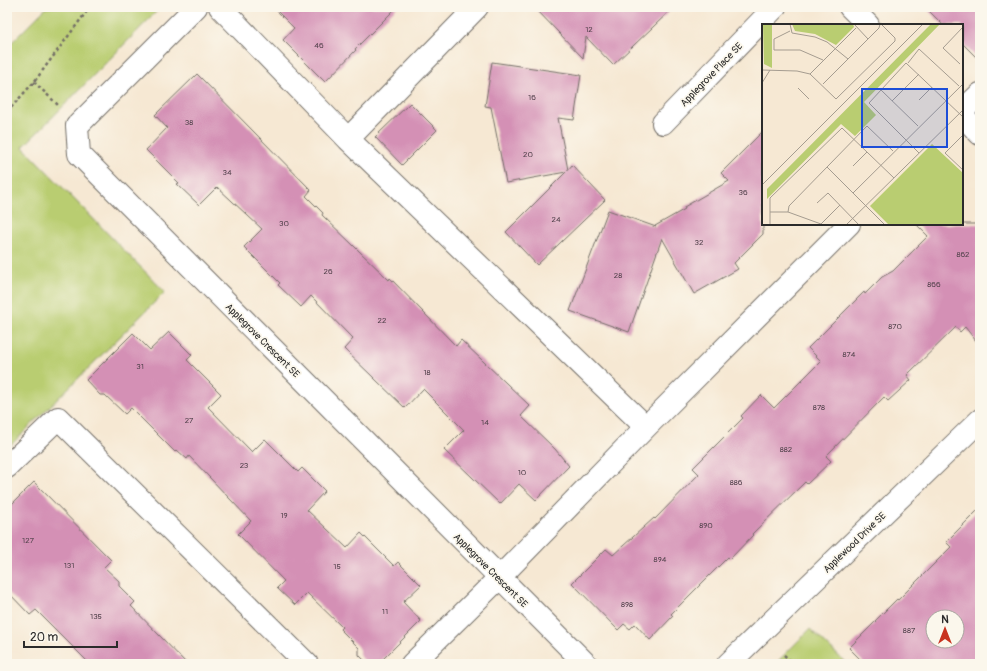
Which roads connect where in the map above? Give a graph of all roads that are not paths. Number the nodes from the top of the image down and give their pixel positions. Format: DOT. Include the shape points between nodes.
graph roads {
  1 [pos="196,7"];
  2 [pos="220,7"];
  3 [pos="477,7"];
  4 [pos="775,7"];
  5 [pos="850,7"];
  6 [pos="867,24"];
  7 [pos="980,94"];
  8 [pos="963,109"];
  9 [pos="963,117"];
  10 [pos="663,123"];
  11 [pos="980,134"];
  12 [pos="348,139"];
  13 [pos="848,225"];
  14 [pos="980,420"];
  15 [pos="646,427"];
  16 [pos="7,467"];
  17 [pos="499,578"];
  18 [pos="307,664"];
  19 [pos="412,664"];
  20 [pos="586,664"];
  21 [pos="728,664"];
  1 -- 17 [label="street, Applegrove Crescent SE" via="77,126 79,154"];
  2 -- 12 [label="street"];
  3 -- 12 [label="street"];
  4 -- 10 [label="street, Applegrove Place SE"];
  5 -- 6 [label="street"];
  7 -- 8 [label="street"];
  9 -- 11 [label="street"];
  12 -- 15 [label="street"];
  13 -- 15 [label="street"];
  14 -- 21 [label="street, Applewood Drive SE"];
  15 -- 17 [label="street"];
  16 -- 18 [label="street" via="58,418"];
  17 -- 19 [label="street"];
  17 -- 20 [label="street, Applegrove Crescent SE"];
}
